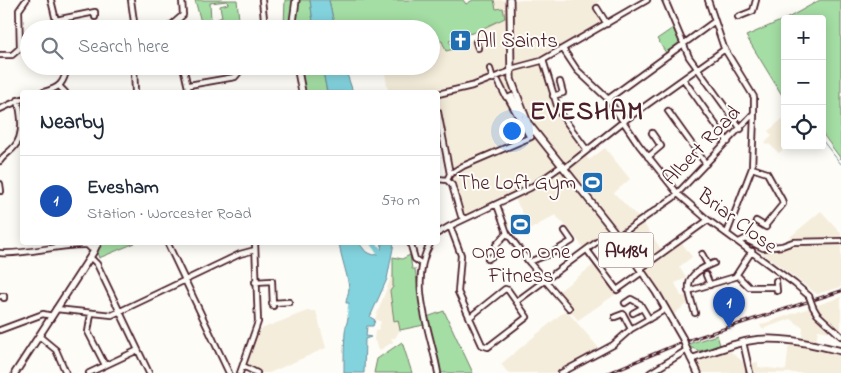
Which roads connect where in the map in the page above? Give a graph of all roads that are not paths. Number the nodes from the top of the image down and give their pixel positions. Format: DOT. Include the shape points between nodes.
graph roads {
  1 [pos="26,0"];
  2 [pos="51,0"];
  3 [pos="131,0"];
  4 [pos="182,0"];
  5 [pos="262,0"];
  6 [pos="296,0"];
  7 [pos="510,0"];
  8 [pos="647,0"];
  9 [pos="665,0"];
  10 [pos="708,0"];
  11 [pos="756,0"];
  12 [pos="597,8"];
  13 [pos="754,11"];
  14 [pos="96,17"];
  15 [pos="738,17"];
  16 [pos="758,17"];
  17 [pos="56,20"];
  18 [pos="134,20"];
  19 [pos="177,20"];
  20 [pos="262,20"];
  21 [pos="293,20"];
  22 [pos="715,21"];
  23 [pos="607,24"];
  24 [pos="476,42"];
  25 [pos="684,44"];
  26 [pos="478,48"];
  27 [pos="725,48"];
  28 [pos="563,49"];
  29 [pos="0,55"];
  30 [pos="543,60"];
  31 [pos="490,69"];
  32 [pos="698,69"];
  33 [pos="511,70"];
  34 [pos="66,75"];
  35 [pos="134,75"];
  36 [pos="186,75"];
  37 [pos="238,75"];
  38 [pos="299,75"];
  39 [pos="496,79"];
  40 [pos="684,80"];
  41 [pos="560,82"];
  42 [pos="189,85"];
  43 [pos="60,87"];
  44 [pos="50,90"];
  45 [pos="63,90"];
  46 [pos="135,90"];
  47 [pos="189,90"];
  48 [pos="302,90"];
  49 [pos="440,93"];
  50 [pos="553,96"];
  51 [pos="507,97"];
  52 [pos="20,99"];
  53 [pos="608,99"];
  54 [pos="1,107"];
  55 [pos="668,111"];
  56 [pos="754,113"];
  57 [pos="624,121"];
  58 [pos="440,122"];
  59 [pos="741,129"];
  60 [pos="652,133"];
  61 [pos="536,134"];
  62 [pos="20,136"];
  63 [pos="728,142"];
  64 [pos="587,150"];
  65 [pos="648,157"];
  66 [pos="0,161"];
  67 [pos="706,164"];
  68 [pos="564,167"];
  69 [pos="752,168"];
  70 [pos="450,174"];
  71 [pos="440,179"];
  72 [pos="447,180"];
  73 [pos="0,184"];
  74 [pos="1,191"];
  75 [pos="678,194"];
  76 [pos="497,205"];
  77 [pos="464,218"];
  78 [pos="708,220"];
  79 [pos="756,221"];
  80 [pos="450,226"];
  81 [pos="565,230"];
  82 [pos="613,230"];
  83 [pos="440,232"];
  84 [pos="508,233"];
  85 [pos="727,233"];
  86 [pos="617,237"];
  87 [pos="841,240"];
  88 [pos="739,242"];
  89 [pos="67,245"];
  90 [pos="86,245"];
  91 [pos="96,245"];
  92 [pos="168,245"];
  93 [pos="255,245"];
  94 [pos="411,245"];
  95 [pos="430,245"];
  96 [pos="255,250"];
  97 [pos="587,250"];
  98 [pos="752,251"];
  99 [pos="0,253"];
  100 [pos="702,254"];
  101 [pos="90,257"];
  102 [pos="488,257"];
  103 [pos="529,262"];
  104 [pos="422,264"];
  105 [pos="641,270"];
  106 [pos="706,275"];
  107 [pos="737,275"];
  108 [pos="184,281"];
  109 [pos="544,281"];
  110 [pos="776,281"];
  111 [pos="255,282"];
  112 [pos="710,285"];
  113 [pos="688,291"];
  114 [pos="517,301"];
  115 [pos="289,302"];
  116 [pos="625,303"];
  117 [pos="569,308"];
  118 [pos="642,308"];
  119 [pos="56,309"];
  120 [pos="666,310"];
  121 [pos="119,312"];
  122 [pos="633,313"];
  123 [pos="695,313"];
  124 [pos="91,314"];
  125 [pos="52,316"];
  126 [pos="470,317"];
  127 [pos="615,317"];
  128 [pos="649,319"];
  129 [pos="632,329"];
  130 [pos="0,330"];
  131 [pos="39,336"];
  132 [pos="841,336"];
  133 [pos="743,342"];
  134 [pos="687,349"];
  135 [pos="138,350"];
  136 [pos="841,350"];
  137 [pos="692,359"];
  138 [pos="105,365"];
  139 [pos="243,366"];
  140 [pos="15,373"];
  141 [pos="66,373"];
  142 [pos="89,373"];
  143 [pos="149,373"];
  144 [pos="229,373"];
  145 [pos="240,373"];
  146 [pos="257,373"];
  147 [pos="438,373"];
  148 [pos="561,373"];
  149 [pos="650,373"];
  150 [pos="698,373"];
  151 [pos="750,373"];
  1 -- 29 [label="street" via="19,10 20,48 12,55"];
  2 -- 17 [label="street"];
  3 -- 18 [label="street"];
  4 -- 19 [label="street" via="183,15"];
  5 -- 20 [label="street"];
  6 -- 21 [label="main road"];
  7 -- 33 [label="main road, A4184"];
  8 -- 23 [label="street"];
  9 -- 25 [label="street"];
  10 -- 22 [label="street, Albert Road"];
  11 -- 13 [label="street"];
  12 -- 23 [label="street"];
  13 -- 15 [label="street"];
  13 -- 16 [label="street"];
  14 -- 17 [label="street" via="94,12"];
  22 -- 25 [label="street"];
  22 -- 27 [label="street, Albert Road"];
  23 -- 28 [label="street"];
  24 -- 26 [label="street"];
  25 -- 32 [label="street"];
  25 -- 53 [label="street"];
  27 -- 32 [label="street"];
  27 -- 56 [label="street, Albert Road" via="754,97"];
  28 -- 30 [label="street"];
  28 -- 53 [label="street, Briar Close" via="577,70"];
  30 -- 33 [label="street"];
  30 -- 50 [label="street"];
  31 -- 39 [label="street"];
  32 -- 40 [label="street"];
  32 -- 59 [label="street"];
  33 -- 39 [label="street"];
  33 -- 61 [label="main road, A4184" via="518,101"];
  34 -- 43 [label="street"];
  35 -- 46 [label="street"];
  36 -- 42 [label="street"];
  37 -- 42 [label="street" via="236,80"];
  38 -- 48 [label="main road"];
  39 -- 49 [label="street"];
  39 -- 51 [label="street"];
  40 -- 57 [label="street"];
  40 -- 63 [label="street"];
  41 -- 50 [label="street" via="563,93"];
  42 -- 47 [label="street"];
  43 -- 44 [label="street"];
  43 -- 45 [label="street"];
  50 -- 64 [label="street" via="559,112"];
  51 -- 51 [label="street" via="512,96 531,134 529,136"];
  52 -- 54 [label="street"];
  53 -- 57 [label="street, Briar Close"];
  55 -- 67 [label="street"];
  56 -- 59 [label="street, Albert Road"];
  56 -- 69 [label="street"];
  57 -- 64 [label="street"];
  57 -- 65 [label="street, Briar Close"];
  58 -- 70 [label="street"];
  59 -- 63 [label="street, Albert Road"];
  60 -- 65 [label="street" via="661,146"];
  61 -- 68 [label="main road, A4184"];
  61 -- 70 [label="street"];
  62 -- 66 [label="street" via="17,144"];
  63 -- 67 [label="street, Albert Road"];
  64 -- 68 [label="street"];
  65 -- 75 [label="street, Briar Close"];
  67 -- 75 [label="street, Albert Road"];
  68 -- 76 [label="street"];
  68 -- 82 [label="main road, A4184"];
  69 -- 79 [label="street" via="767,173 783,202 766,227"];
  69 -- 85 [label="street"];
  70 -- 72 [label="street"];
  71 -- 72 [label="street"];
  72 -- 77 [label="street" via="452,185"];
  73 -- 74 [label="street"];
  75 -- 78 [label="street, Briar Close"];
  75 -- 86 [label="street, Albert Road"];
  76 -- 77 [label="street"];
  76 -- 84 [label="street"];
  77 -- 80 [label="street"];
  78 -- 85 [label="street, Briar Close"];
  78 -- 105 [label="street"];
  80 -- 83 [label="street"];
  80 -- 126 [label="street" via="461,255 458,292"];
  81 -- 103 [label="street" via="572,241"];
  82 -- 86 [label="main road, A4184"];
  82 -- 97 [label="street"];
  84 -- 102 [label="street" via="496,245 499,252"];
  84 -- 103 [label="street"];
  85 -- 88 [label="street, Briar Close"];
  86 -- 105 [label="main road, A4184"];
  87 -- 88 [label="street" via="793,242 763,248 745,239"];
  88 -- 98 [label="street, Briar Close"];
  89 -- 99 [label="street" via="39,251"];
  90 -- 101 [label="main road"];
  91 -- 101 [label="main road"];
  92 -- 108 [label="street"];
  93 -- 96 [label="street"];
  94 -- 104 [label="street" via="414,259"];
  95 -- 104 [label="street"];
  96 -- 108 [label="street"];
  96 -- 111 [label="street"];
  97 -- 105 [label="street" via="617,290"];
  97 -- 109 [label="street"];
  98 -- 107 [label="street"];
  98 -- 132 [label="street, Briar Close, bridge" via="809,296 817,314"];
  100 -- 113 [label="street" via="711,264 691,276"];
  101 -- 119 [label="main road"];
  101 -- 121 [label="street" via="94,258"];
  103 -- 109 [label="street"];
  104 -- 147 [label="street" via="420,287"];
  105 -- 120 [label="main road, A4184"];
  106 -- 112 [label="street"];
  107 -- 110 [label="street" via="749,287 777,289"];
  107 -- 112 [label="street"];
  108 -- 121 [label="street"];
  108 -- 144 [label="street"];
  109 -- 114 [label="street"];
  109 -- 117 [label="street"];
  111 -- 115 [label="street" via="272,281 272,304"];
  111 -- 139 [label="street" via="258,322"];
  112 -- 113 [label="street"];
  113 -- 123 [label="street"];
  114 -- 126 [label="street" via="505,289"];
  114 -- 126 [label="street" via="528,317 488,347 482,345"];
  116 -- 118 [label="street" via="631,299"];
  118 -- 122 [label="street"];
  118 -- 128 [label="street"];
  119 -- 124 [label="street"];
  119 -- 125 [label="main road"];
  120 -- 128 [label="street"];
  120 -- 134 [label="main road, A4184, bridge"];
  121 -- 124 [label="street" via="108,316"];
  121 -- 135 [label="street"];
  124 -- 138 [label="street" via="88,332"];
  125 -- 130 [label="street" via="43,314"];
  125 -- 131 [label="main road"];
  127 -- 129 [label="street" via="623,314"];
  128 -- 129 [label="street"];
  129 -- 148 [label="street" via="613,345"];
  131 -- 140 [label="main road"];
  131 -- 141 [label="street" via="56,350"];
  133 -- 136 [label="main road" via="761,339 792,341"];
  133 -- 137 [label="main road"];
  133 -- 151 [label="street"];
  134 -- 137 [label="main road, A4184"];
  134 -- 149 [label="street"];
  135 -- 138 [label="street"];
  135 -- 143 [label="street"];
  137 -- 150 [label="main road, A4184"];
  138 -- 142 [label="street"];
  139 -- 145 [label="street"];
  139 -- 146 [label="street"];
}
